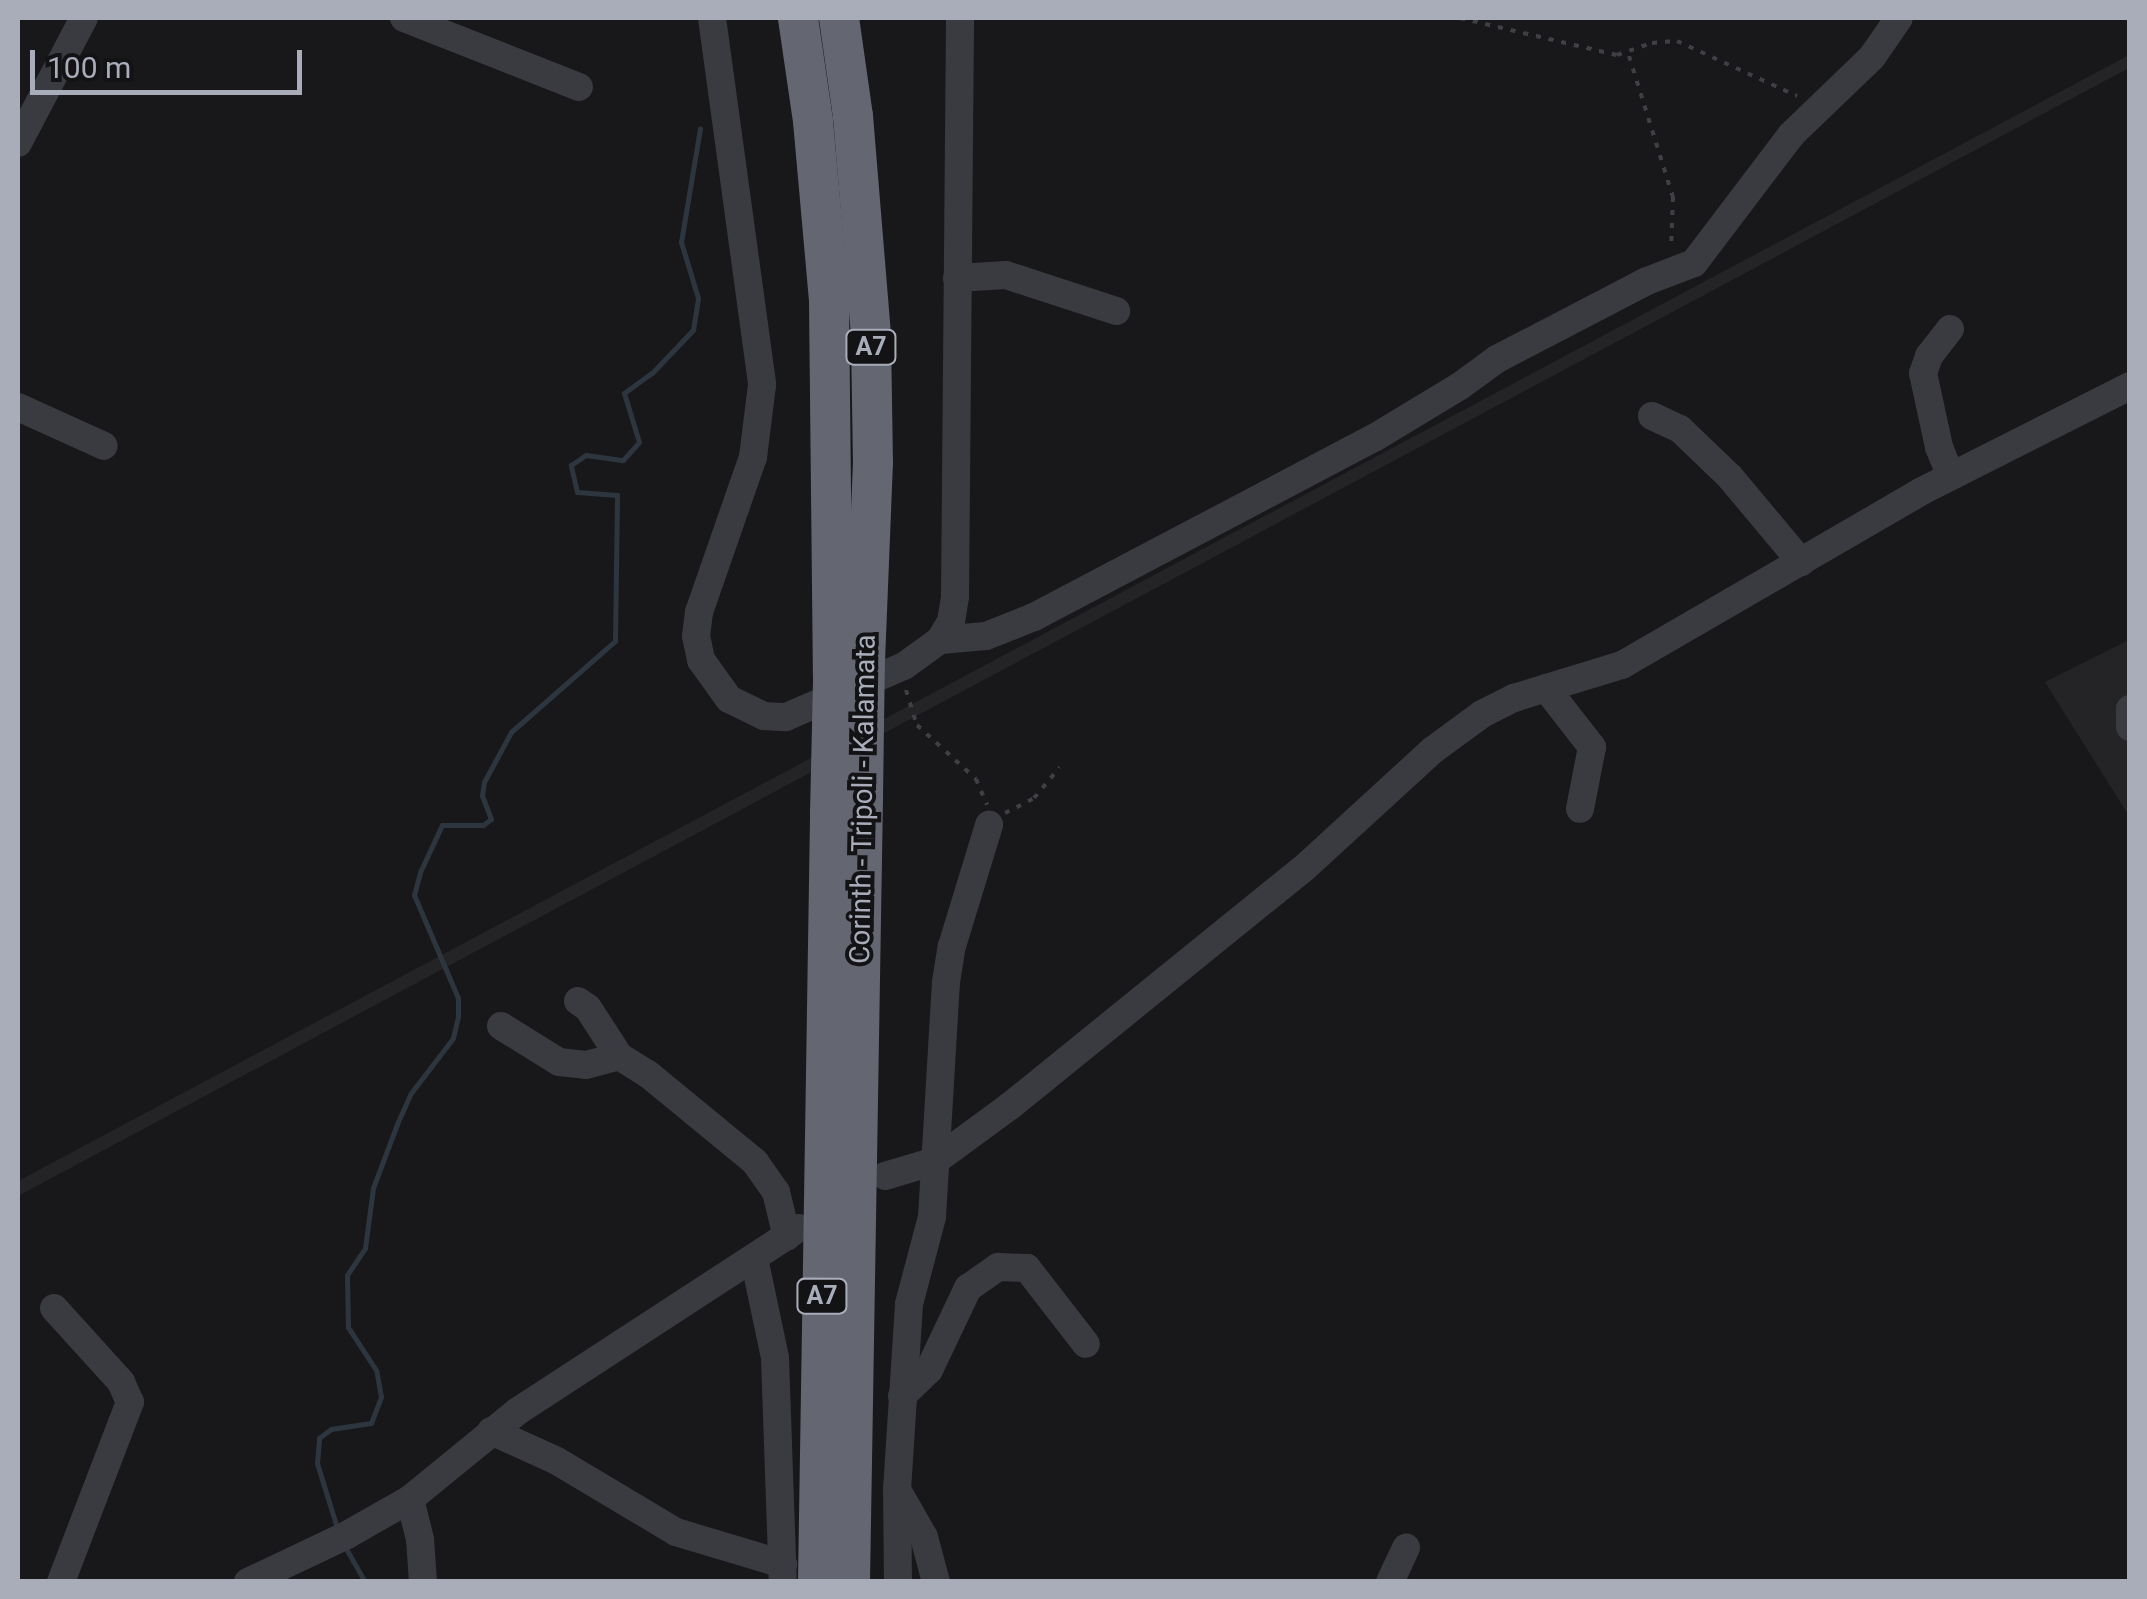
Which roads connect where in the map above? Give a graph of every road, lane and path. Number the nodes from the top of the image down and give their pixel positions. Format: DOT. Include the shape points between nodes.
graph roads {
  1 [pos="84,18"];
  2 [pos="404,18"];
  3 [pos="712,18"];
  4 [pos="798,18"];
  5 [pos="960,18"];
  6 [pos="1460,18"];
  7 [pos="1900,18"];
  8 [pos="841,24"];
  9 [pos="1628,55"];
  10 [pos="579,87"];
  11 [pos="1818,109"];
  12 [pos="18,143"];
  13 [pos="1659,276"];
  14 [pos="957,278"];
  15 [pos="1116,311"];
  16 [pos="1950,330"];
  17 [pos="2130,386"];
  18 [pos="18,406"];
  19 [pos="1652,416"];
  20 [pos="104,446"];
  21 [pos="1951,476"];
  22 [pos="1801,562"];
  23 [pos="940,640"];
  24 [pos="867,668"];
  25 [pos="1546,688"];
  26 [pos="2130,708"];
  27 [pos="2130,728"];
  28 [pos="1060,767"];
  29 [pos="847,806"];
  30 [pos="1580,809"];
  31 [pos="989,825"];
  32 [pos="578,1001"];
  33 [pos="500,1026"];
  34 [pos="619,1056"];
  35 [pos="935,1161"];
  36 [pos="885,1176"];
  37 [pos="754,1258"];
  38 [pos="54,1308"];
  39 [pos="1086,1344"];
  40 [pos="902,1396"];
  41 [pos="491,1431"];
  42 [pos="897,1490"];
  43 [pos="410,1499"];
  44 [pos="1406,1547"];
  45 [pos="795,1576"];
  46 [pos="60,1582"];
  47 [pos="248,1582"];
  48 [pos="422,1582"];
  49 [pos="850,1582"];
  50 [pos="898,1582"];
  51 [pos="936,1582"];
  52 [pos="1390,1582"];
  1 -- 12 [label="street"];
  2 -- 10 [label="street"];
  3 -- 24 [label="street" via="762,385 753,457 699,612 701,660 729,699 764,716 786,717"];
  4 -- 24 [label="highway, Corinth - Tripoli - Kalamata / Α7"];
  5 -- 14 [label="street"];
  6 -- 9 [label="path"];
  7 -- 11 [label="street" via="1872,57"];
  8 -- 24 [label="highway, Corinth - Tripoli - Kalamata / Α7" via="871,338"];
  9 -- 11 [label="path" via="1677,41"];
  9 -- 13 [label="path" via="1673,197 1673,244"];
  11 -- 13 [label="street" via="1746,192 1704,254"];
  13 -- 23 [label="street" via="1497,359 1432,404 1232,516 1034,617 986,636"];
  14 -- 15 [label="street" via="1006,275"];
  14 -- 23 [label="street" via="955,596"];
  16 -- 21 [label="street" via="1924,372"];
  17 -- 21 [label="street"];
  18 -- 20 [label="street"];
  19 -- 22 [label="street" via="1680,429 1730,477"];
  21 -- 22 [label="street"];
  22 -- 25 [label="street" via="1622,664"];
  23 -- 24 [label="street"];
  24 -- 29 [label="highway, Corinth - Tripoli - Kalamata / Α7, bridge"];
  24 -- 31 [label="path" via="976,779"];
  25 -- 30 [label="street" via="1592,747"];
  25 -- 35 [label="street" via="1457,731 1302,869"];
  26 -- 27 [label="street"];
  28 -- 31 [label="path" via="1034,798"];
  29 -- 45 [label="highway, Corinth - Tripoli - Kalamata / Α7"];
  29 -- 49 [label="highway, Corinth - Tripoli - Kalamata / Α7"];
  31 -- 35 [label="street" via="946,982"];
  32 -- 34 [label="street"];
  33 -- 34 [label="street" via="559,1062 586,1065"];
  34 -- 37 [label="street" via="755,1162 776,1192 792,1232"];
  35 -- 36 [label="street"];
  35 -- 40 [label="street" via="932,1218 909,1304"];
  37 -- 41 [label="street"];
  37 -- 45 [label="street" via="775,1358"];
  38 -- 46 [label="street" via="121,1382 130,1402"];
  39 -- 40 [label="street" via="1027,1268 998,1267 968,1288 929,1370"];
  40 -- 42 [label="street"];
  41 -- 43 [label="street"];
  41 -- 45 [label="street" via="557,1461 676,1532"];
  42 -- 50 [label="street"];
  42 -- 51 [label="street" via="924,1537"];
  43 -- 47 [label="street"];
  43 -- 48 [label="street"];
  44 -- 52 [label="street"];
}
